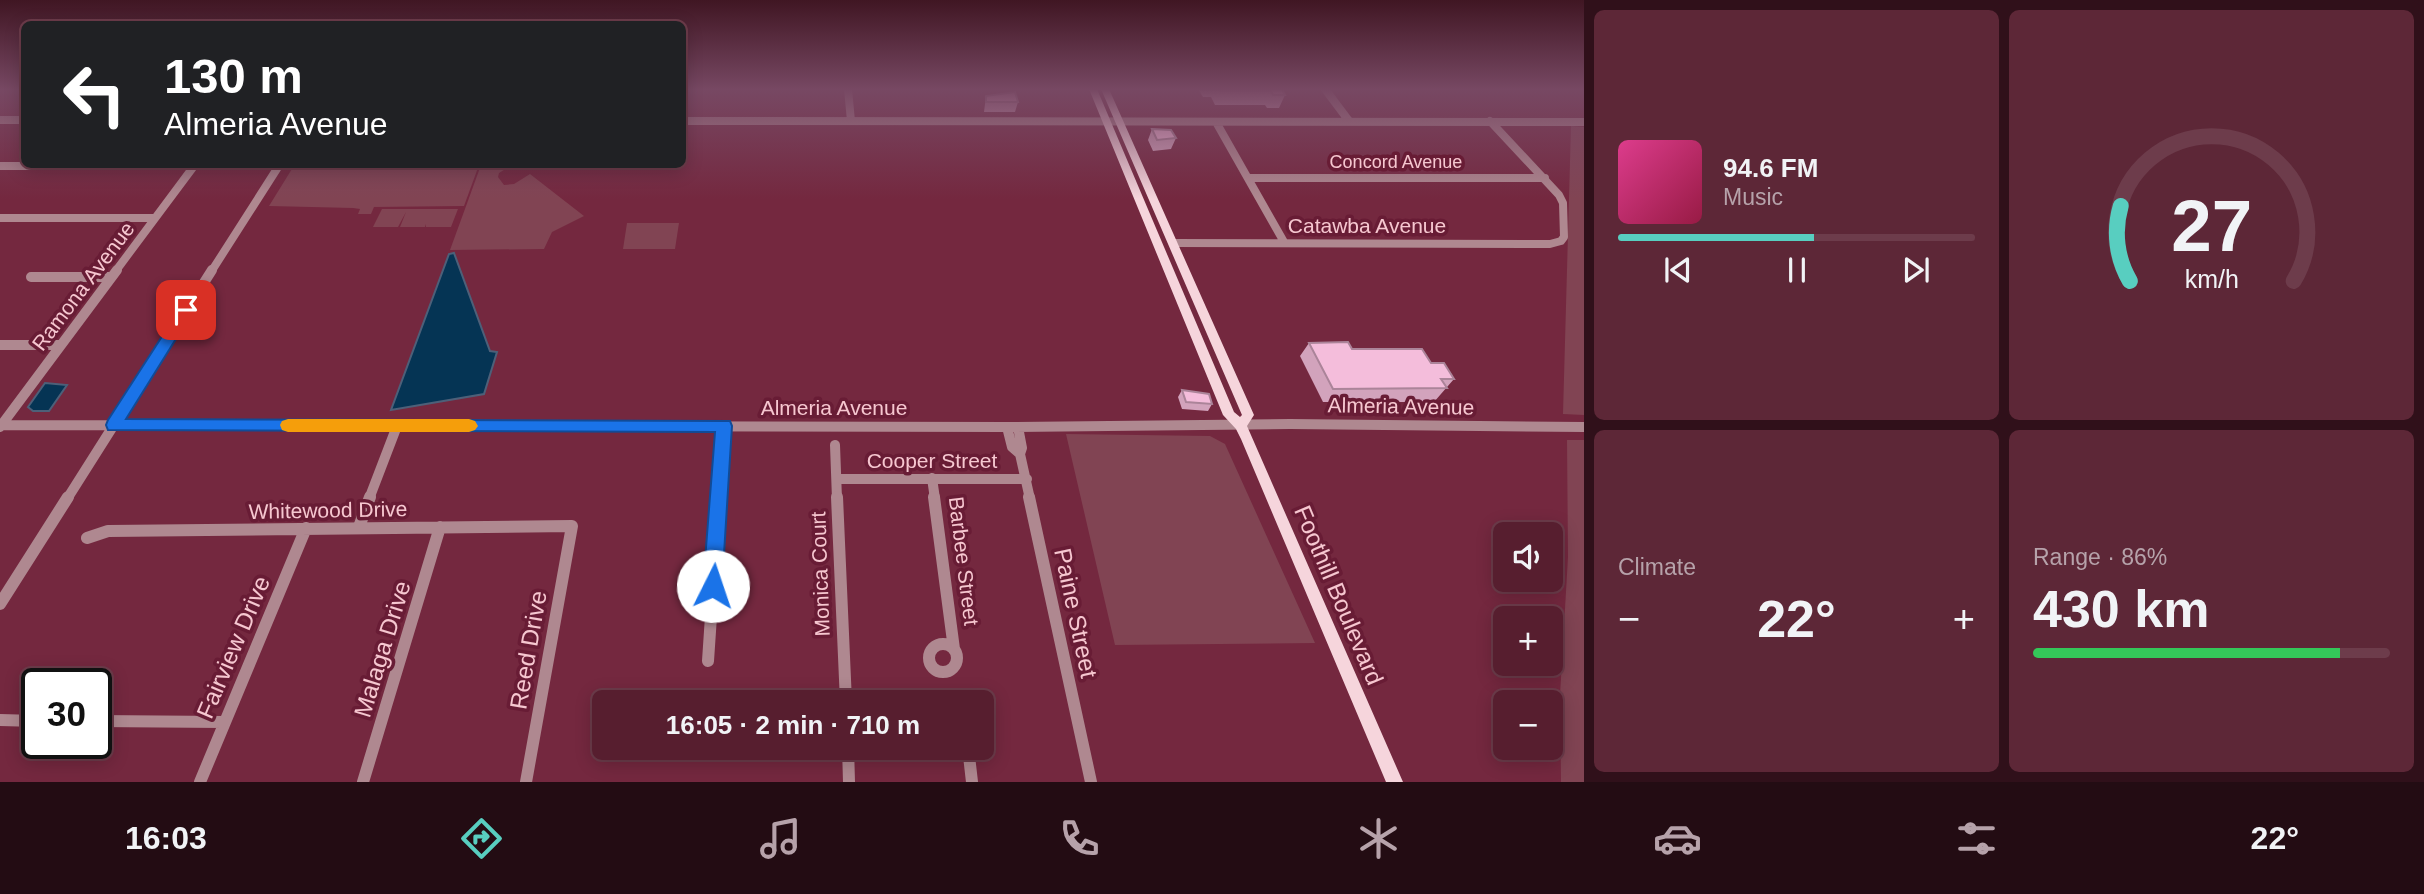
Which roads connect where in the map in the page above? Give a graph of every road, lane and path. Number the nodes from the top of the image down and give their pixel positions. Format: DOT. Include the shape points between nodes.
graph roads {
  1 [pos="1114,125"];
  2 [pos="1114,125"];
  3 [pos="1218,125"];
  4 [pos="1494,125"];
  5 [pos="0,166"];
  6 [pos="21,166"];
  7 [pos="192,168"];
  8 [pos="278,168"];
  9 [pos="1248,178"];
  10 [pos="1545,178"];
  11 [pos="0,218"];
  12 [pos="155,218"];
  13 [pos="1284,242"];
  14 [pos="1172,243"];
  15 [pos="31,277"];
  16 [pos="111,277"];
  17 [pos="0,345"];
  18 [pos="60,345"];
  19 [pos="1,425"];
  20 [pos="114,425"];
  21 [pos="397,426"];
  22 [pos="724,426"];
  23 [pos="1241,426"];
  24 [pos="1012,427"];
  25 [pos="1584,427"];
  26 [pos="835,445"];
  27 [pos="932,478"];
  28 [pos="837,479"];
  29 [pos="1027,479"];
  30 [pos="572,526"];
  31 [pos="359,527"];
  32 [pos="440,527"];
  33 [pos="306,528"];
  34 [pos="87,538"];
  35 [pos="0,604"];
  36 [pos="954,649"];
  37 [pos="708,661"];
  38 [pos="846,690"];
  39 [pos="0,720"];
  40 [pos="21,721"];
  41 [pos="112,721"];
  42 [pos="224,722"];
  43 [pos="848,760"];
  44 [pos="969,760"];
  45 [pos="200,782"];
  46 [pos="363,782"];
  47 [pos="526,782"];
  48 [pos="849,782"];
  49 [pos="972,782"];
  50 [pos="1091,782"];
  51 [pos="1395,782"];
  1 -- 14 [label="main road, Foothill Boulevard"];
  2 -- 23 [label="main road, Foothill Boulevard" via="1229,415"];
  3 -- 9 [label="street"];
  4 -- 10 [label="street"];
  5 -- 6 [label="street"];
  7 -- 12 [label="street, Ramona Avenue"];
  8 -- 20 [label="street"];
  9 -- 10 [label="street, Concord Avenue"];
  9 -- 13 [label="street"];
  10 -- 13 [label="street, Catawba Avenue" via="1563,203 1564,237 1550,244"];
  11 -- 12 [label="street"];
  12 -- 16 [label="street, Ramona Avenue"];
  13 -- 14 [label="street, Catawba Avenue"];
  14 -- 23 [label="main road, Foothill Boulevard" via="1248,415"];
  15 -- 16 [label="street"];
  16 -- 18 [label="street, Ramona Avenue"];
  17 -- 18 [label="street"];
  18 -- 19 [label="street, Ramona Avenue"];
  19 -- 20 [label="street, Almeria Avenue"];
  20 -- 21 [label="street, Almeria Avenue"];
  20 -- 35 [label="street"];
  21 -- 22 [label="street, Almeria Avenue"];
  21 -- 31 [label="street"];
  22 -- 24 [label="street, Almeria Avenue"];
  22 -- 37 [label="street"];
  23 -- 24 [label="street, Almeria Avenue"];
  23 -- 25 [label="street, Almeria Avenue"];
  23 -- 51 [label="main road, Foothill Boulevard"];
  24 -- 29 [label="street, Paine Street" via="1012,447 1020,454"];
  26 -- 28 [label="street, Monica Court"];
  27 -- 28 [label="street, Cooper Street"];
  27 -- 29 [label="street, Cooper Street"];
  27 -- 36 [label="street, Barbee Street"];
  28 -- 38 [label="street, Monica Court"];
  29 -- 50 [label="street, Paine Street"];
  30 -- 32 [label="street, Whitewood Drive"];
  30 -- 47 [label="street, Reed Drive"];
  31 -- 32 [label="street, Whitewood Drive"];
  31 -- 33 [label="street, Whitewood Drive"];
  32 -- 46 [label="street, Malaga Drive"];
  33 -- 34 [label="street, Whitewood Drive" via="107,531"];
  33 -- 42 [label="street, Fairview Drive"];
  39 -- 40 [label="street"];
  41 -- 42 [label="street"];
  42 -- 45 [label="street, Fairview Drive"];
  43 -- 48 [label="street"];
  44 -- 49 [label="street"];
}
